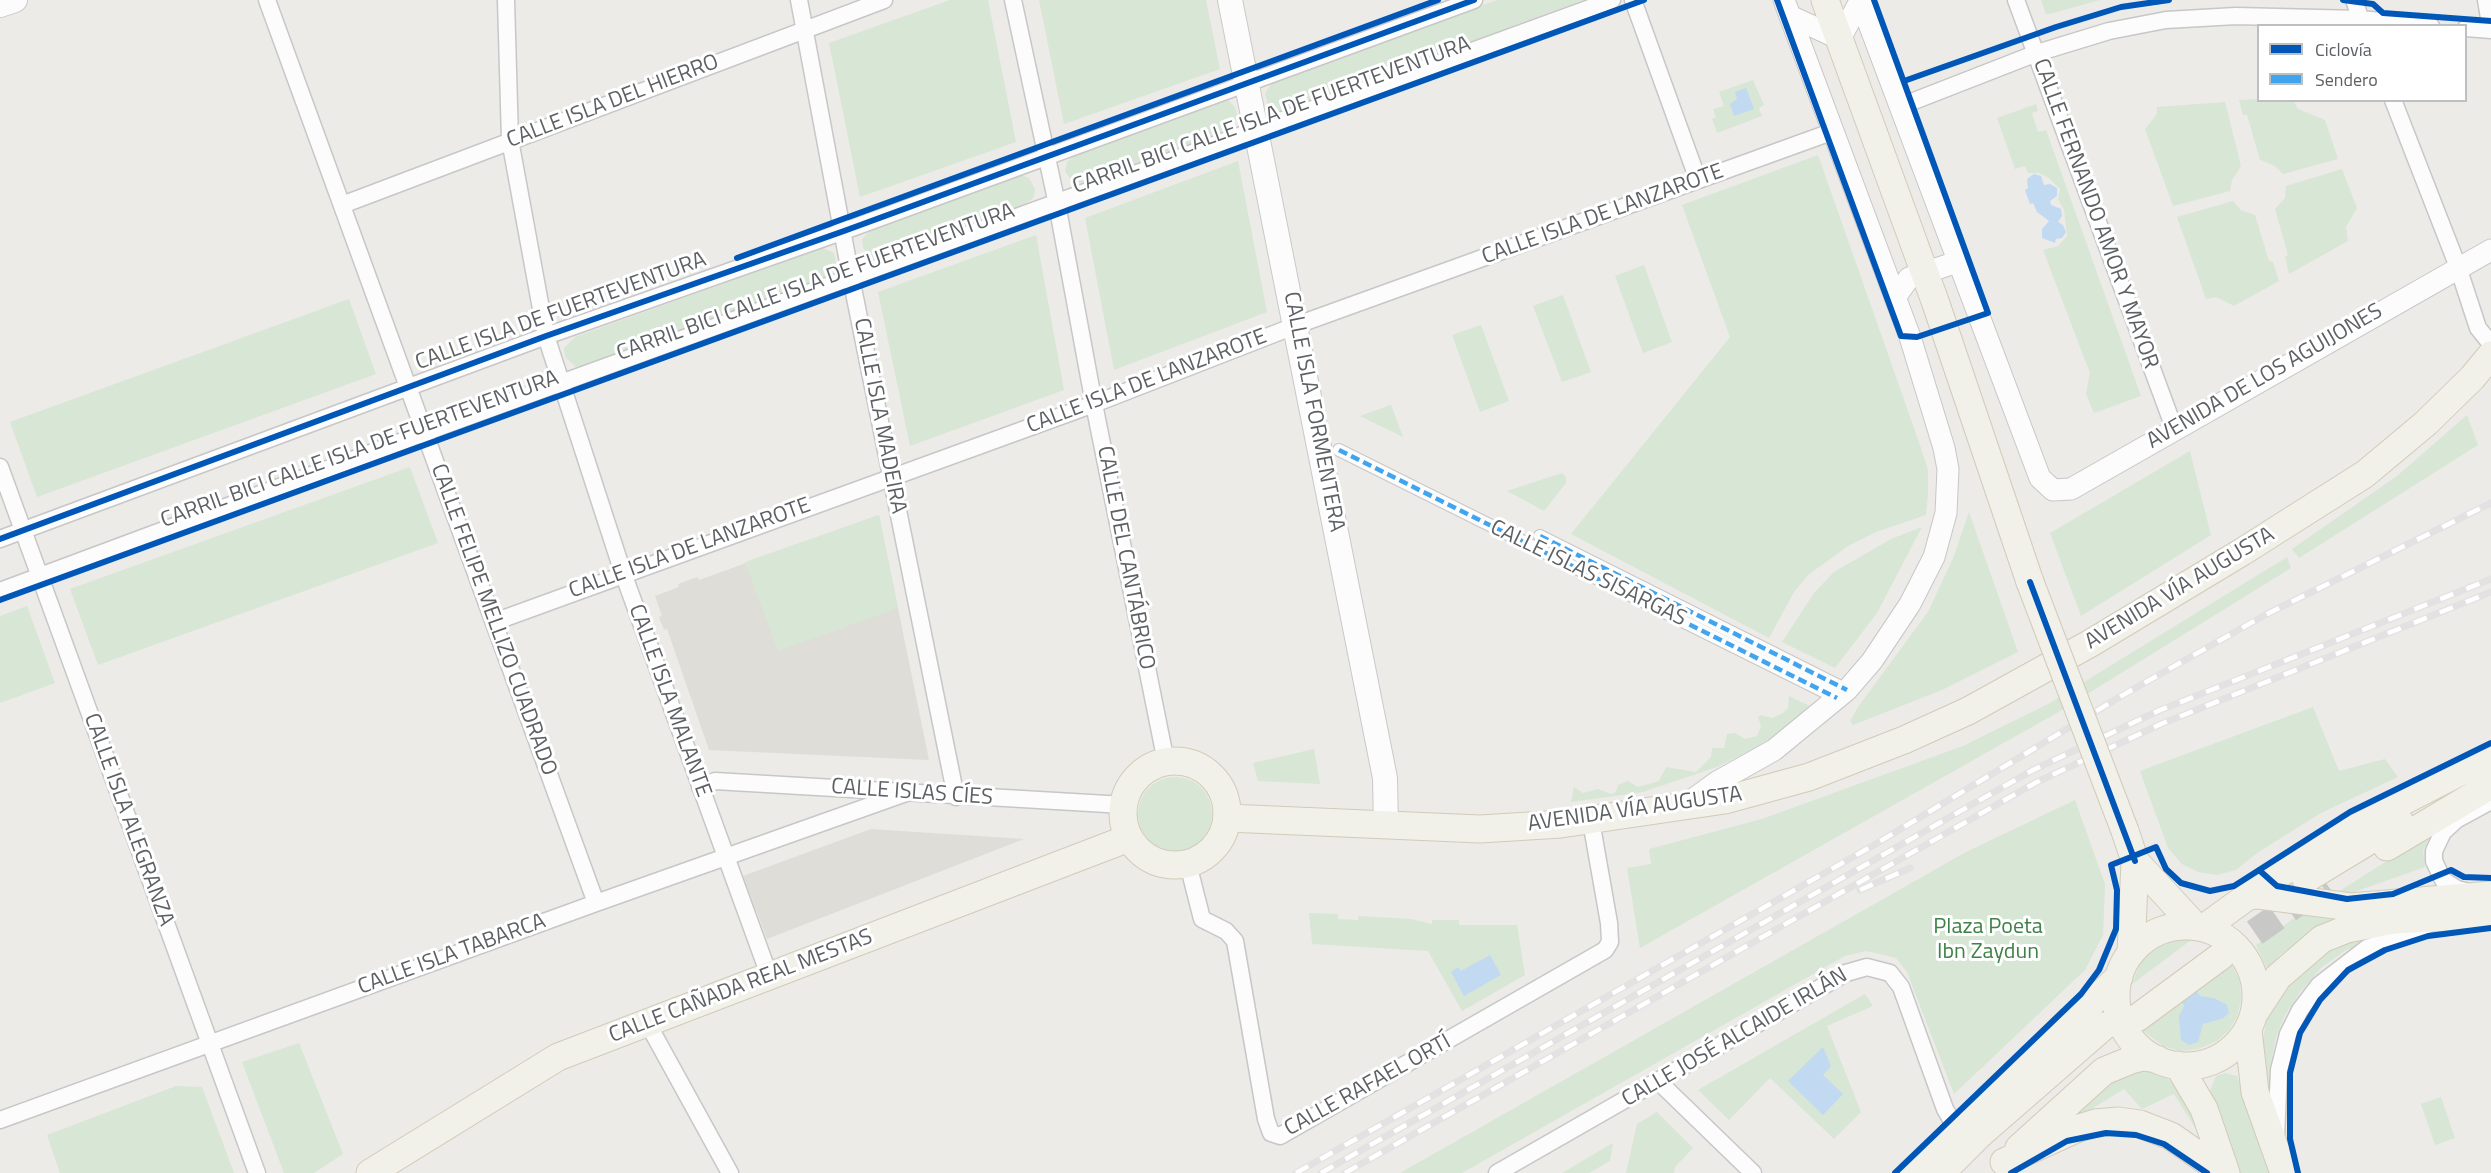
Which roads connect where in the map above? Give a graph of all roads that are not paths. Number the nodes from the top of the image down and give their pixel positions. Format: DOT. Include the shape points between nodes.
graph roads {
  1 [pos="15,0"];
  2 [pos="267,0"];
  3 [pos="506,0"];
  4 [pos="799,0"];
  5 [pos="884,0"];
  6 [pos="1013,0"];
  7 [pos="1230,0"];
  8 [pos="1473,0"];
  9 [pos="1612,0"];
  10 [pos="1633,0"];
  11 [pos="1825,0"];
  12 [pos="1860,0"];
  13 [pos="2016,0"];
  14 [pos="2354,0"];
  15 [pos="2486,0"];
  16 [pos="0,5"];
  17 [pos="1787,8"];
  18 [pos="2362,22"];
  19 [pos="2397,24"];
  20 [pos="2467,28"];
  21 [pos="805,29"];
  22 [pos="2491,30"];
  23 [pos="1840,39"];
  24 [pos="2037,53"];
  25 [pos="1246,82"];
  26 [pos="2394,102"];
  27 [pos="1901,106"];
  28 [pos="1256,129"];
  29 [pos="1834,131"];
  30 [pos="510,140"];
  31 [pos="1045,157"];
  32 [pos="1698,180"];
  33 [pos="1057,204"];
  34 [pos="342,205"];
  35 [pos="844,231"];
  36 [pos="2491,250"];
  37 [pos="1960,261"];
  38 [pos="2458,267"];
  39 [pos="1925,273"];
  40 [pos="851,278"];
  41 [pos="1896,296"];
  42 [pos="1297,325"];
  43 [pos="546,336"];
  44 [pos="2491,344"];
  45 [pos="2491,355"];
  46 [pos="560,384"];
  47 [pos="408,386"];
  48 [pos="1094,404"];
  49 [pos="2174,428"];
  50 [pos="425,433"];
  51 [pos="1339,450"];
  52 [pos="0,467"];
  53 [pos="892,476"];
  54 [pos="22,530"];
  55 [pos="1540,536"];
  56 [pos="0,538"];
  57 [pos="623,573"];
  58 [pos="40,576"];
  59 [pos="0,591"];
  60 [pos="494,622"];
  61 [pos="1842,694"];
  62 [pos="2491,756"];
  63 [pos="1166,762"];
  64 [pos="2491,772"];
  65 [pos="2491,785"];
  66 [pos="700,787"];
  67 [pos="906,793"];
  68 [pos="956,797"];
  69 [pos="2491,801"];
  70 [pos="1124,805"];
  71 [pos="1682,807"];
  72 [pos="1228,818"];
  73 [pos="1591,821"];
  74 [pos="1386,825"];
  75 [pos="1129,838"];
  76 [pos="726,857"];
  77 [pos="2135,861"];
  78 [pos="1188,864"];
  79 [pos="2246,896"];
  80 [pos="2448,899"];
  81 [pos="2488,902"];
  82 [pos="596,903"];
  83 [pos="2207,940"];
  84 [pos="2131,952"];
  85 [pos="769,975"];
  86 [pos="2119,977"];
  87 [pos="2135,1010"];
  88 [pos="2251,1021"];
  89 [pos="648,1024"];
  90 [pos="209,1044"];
  91 [pos="2167,1062"];
  92 [pos="1658,1082"];
  93 [pos="0,1120"];
  94 [pos="1957,1130"];
  95 [pos="2279,1161"];
  96 [pos="1998,1167"];
  97 [pos="257,1173"];
  98 [pos="370,1173"];
  99 [pos="730,1173"];
  100 [pos="1497,1173"];
  101 [pos="1753,1173"];
  102 [pos="1913,1173"];
  103 [pos="1941,1173"];
  104 [pos="1965,1173"];
  105 [pos="2225,1173"];
  1 -- 16 [label="main road"];
  2 -- 34 [label="street, CALLE FELIPE MELLIZO CUADRADO"];
  3 -- 30 [label="street, CALLE ISLA MALANTE"];
  4 -- 21 [label="street, CALLE ISLA MADEIRA"];
  5 -- 21 [label="street, CALLE ISLA DEL HIERRO"];
  6 -- 31 [label="street, CALLE DEL CANTÁBRICO"];
  7 -- 25 [label="main road, CALLE ISLA FORMENTERA"];
  8 -- 25 [label="street, CALLE ISLA DE FUERTEVENTURA"];
  9 -- 28 [label="street"];
  10 -- 32 [label="street"];
  11 -- 23 [label="main road"];
  12 -- 23 [label="street"];
  12 -- 27 [label="street"];
  13 -- 24 [label="street, CALLE FERNANDO AMOR Y MAYOR"];
  14 -- 18 [label="street"];
  15 -- 22 [label="street"];
  17 -- 23 [label="street"];
  17 -- 29 [label="street"];
  18 -- 19 [label="street"];
  18 -- 24 [label="street" via="2236,16 2166,20 2109,31"];
  20 -- 22 [label="street"];
  21 -- 30 [label="street, CALLE ISLA DEL HIERRO"];
  21 -- 35 [label="street, CALLE ISLA MADEIRA"];
  23 -- 39 [label="main road"];
  24 -- 27 [label="street"];
  24 -- 49 [label="street, CALLE FERNANDO AMOR Y MAYOR"];
  25 -- 28 [label="main road, CALLE ISLA FORMENTERA"];
  25 -- 31 [label="street, CALLE ISLA DE FUERTEVENTURA"];
  26 -- 38 [label="street"];
  27 -- 37 [label="street"];
  28 -- 33 [label="street"];
  28 -- 42 [label="main road, CALLE ISLA FORMENTERA"];
  29 -- 32 [label="street, CALLE ISLA DE LANZAROTE"];
  29 -- 41 [label="street"];
  30 -- 34 [label="street, CALLE ISLA DEL HIERRO"];
  30 -- 43 [label="street, CALLE ISLA MALANTE"];
  31 -- 33 [label="street, CALLE DEL CANTÁBRICO"];
  31 -- 35 [label="street, CALLE ISLA DE FUERTEVENTURA"];
  32 -- 42 [label="street, CALLE ISLA DE LANZAROTE"];
  33 -- 40 [label="street"];
  33 -- 48 [label="street, CALLE DEL CANTÁBRICO"];
  34 -- 47 [label="street, CALLE FELIPE MELLIZO CUADRADO"];
  35 -- 40 [label="street, CALLE ISLA MADEIRA"];
  35 -- 43 [label="street, CALLE ISLA DE FUERTEVENTURA"];
  36 -- 38 [label="street, AVENIDA DE LOS AGUIJONES"];
  37 -- 39 [label="street"];
  37 -- 49 [label="street, AVENIDA DE LOS AGUIJONES" via="2040,478 2053,490 2071,489"];
  38 -- 44 [label="street" via="2478,328"];
  38 -- 49 [label="street, AVENIDA DE LOS AGUIJONES"];
  39 -- 41 [label="street" via="1909,278"];
  39 -- 77 [label="main road, bridge" via="2030,582"];
  40 -- 46 [label="street"];
  40 -- 53 [label="street, CALLE ISLA MADEIRA"];
  41 -- 61 [label="street" via="1944,448 1948,469 1946,513 1934,557 1910,604 1872,661"];
  42 -- 48 [label="street, CALLE ISLA DE LANZAROTE"];
  42 -- 74 [label="main road, CALLE ISLA FORMENTERA" via="1385,778"];
  43 -- 46 [label="street, CALLE ISLA MALANTE"];
  43 -- 47 [label="street, CALLE ISLA DE FUERTEVENTURA"];
  45 -- 71 [label="main road, AVENIDA VÍA AUGUSTA" via="2426,423 2365,474 2030,677 1904,740 1809,777 1725,800"];
  46 -- 50 [label="street"];
  46 -- 57 [label="street, CALLE ISLA MALANTE"];
  47 -- 50 [label="street, CALLE FELIPE MELLIZO CUADRADO"];
  47 -- 54 [label="street, CALLE ISLA DE FUERTEVENTURA"];
  48 -- 53 [label="street, CALLE ISLA DE LANZAROTE"];
  48 -- 63 [label="street, CALLE DEL CANTÁBRICO"];
  50 -- 58 [label="street"];
  50 -- 60 [label="street, CALLE FELIPE MELLIZO CUADRADO"];
  51 -- 61 [label="street, CALLE ISLAS SISARGAS"];
  52 -- 54 [label="street, CALLE ISLA ALEGRANZA"];
  53 -- 57 [label="street, CALLE ISLA DE LANZAROTE"];
  53 -- 68 [label="street, CALLE ISLA MADEIRA"];
  54 -- 56 [label="street, CALLE ISLA DE FUERTEVENTURA"];
  54 -- 58 [label="street, CALLE ISLA ALEGRANZA"];
  55 -- 61 [label="street, CALLE ISLAS SISARGAS"];
  57 -- 60 [label="street, CALLE ISLA DE LANZAROTE"];
  57 -- 66 [label="street, CALLE ISLA MALANTE"];
  58 -- 59 [label="street"];
  58 -- 90 [label="street, CALLE ISLA ALEGRANZA"];
  60 -- 82 [label="street, CALLE FELIPE MELLIZO CUADRADO"];
  61 -- 71 [label="street" via="1774,750"];
  62 -- 79 [label="main road" via="2353,828"];
  63 -- 70 [label="main road" via="1133,782"];
  63 -- 72 [label="main road" via="1197,766 1211,775 1221,787"];
  64 -- 65 [label="main road" via="2405,819 2316,881"];
  66 -- 67 [label="street, CALLE ISLAS CÍES" via="715,781"];
  66 -- 76 [label="street, CALLE ISLA MALANTE"];
  67 -- 68 [label="street, CALLE ISLAS CÍES"];
  67 -- 76 [label="street, CALLE ISLA TABARCA"];
  68 -- 70 [label="street, CALLE ISLAS CÍES"];
  69 -- 80 [label="street" via="2456,820 2443,832 2434,851"];
  70 -- 75 [label="main road"];
  71 -- 73 [label="main road, AVENIDA VÍA AUGUSTA"];
  72 -- 74 [label="main road, AVENIDA VÍA AUGUSTA"];
  72 -- 78 [label="main road" via="1215,847"];
  73 -- 74 [label="main road, AVENIDA VÍA AUGUSTA" via="1480,829"];
  73 -- 78 [label="street, CALLE RAFAEL ORTÍ" via="1609,923 1610,942 1605,950 1280,1136 1271,1133 1266,1119 1235,941 1226,931 1202,919"];
  75 -- 78 [label="main road" via="1154,861 1171,866"];
  75 -- 85 [label="main road, CALLE CAÑADA REAL MESTAS"];
  76 -- 82 [label="street, CALLE ISLA TABARCA"];
  76 -- 85 [label="street, CALLE ISLA MALANTE"];
  77 -- 83 [label="main road"];
  77 -- 84 [label="main road"];
  79 -- 80 [label="main road" via="2351,907"];
  79 -- 83 [label="main road"];
  80 -- 81 [label="main road"];
  80 -- 88 [label="main road" via="2322,939 2278,977"];
  80 -- 95 [label="street" via="2433,924 2367,948 2319,985 2300,1010 2288,1034 2279,1070"];
  82 -- 90 [label="street, CALLE ISLA TABARCA"];
  83 -- 84 [label="main road" via="2178,926 2145,939"];
  83 -- 87 [label="main road"];
  83 -- 88 [label="main road" via="2223,936 2244,956 2256,983"];
  84 -- 86 [label="main road"];
  85 -- 89 [label="main road, CALLE CAÑADA REAL MESTAS"];
  86 -- 91 [label="main road" via="2117,1005 2122,1025 2134,1043"];
  86 -- 94 [label="main road"];
  88 -- 91 [label="main road" via="2235,1047 2218,1058 2198,1065"];
  88 -- 95 [label="main road" via="2255,1092"];
  89 -- 98 [label="main road, CALLE CAÑADA REAL MESTAS" via="558,1057"];
  89 -- 99 [label="street"];
  90 -- 93 [label="street, CALLE ISLA TABARCA"];
  90 -- 97 [label="street, CALLE ISLA ALEGRANZA"];
  91 -- 96 [label="main road" via="2143,1057 2104,1071"];
  91 -- 105 [label="main road" via="2204,1109"];
  92 -- 94 [label="street, CALLE JOSÉ ALCAIDE IRLÁN" via="1846,973 1867,967 1880,969 1890,973 1901,987 1945,1109"];
  92 -- 100 [label="street, CALLE JOSÉ ALCAIDE IRLÁN"];
  92 -- 101 [label="street"];
  94 -- 102 [label="main road"];
  96 -- 105 [label="main road" via="2076,1129 2118,1121 2140,1124 2170,1136"];
  103 -- 104 [label="main road" via="1980,1134 2107,1033"];
}
